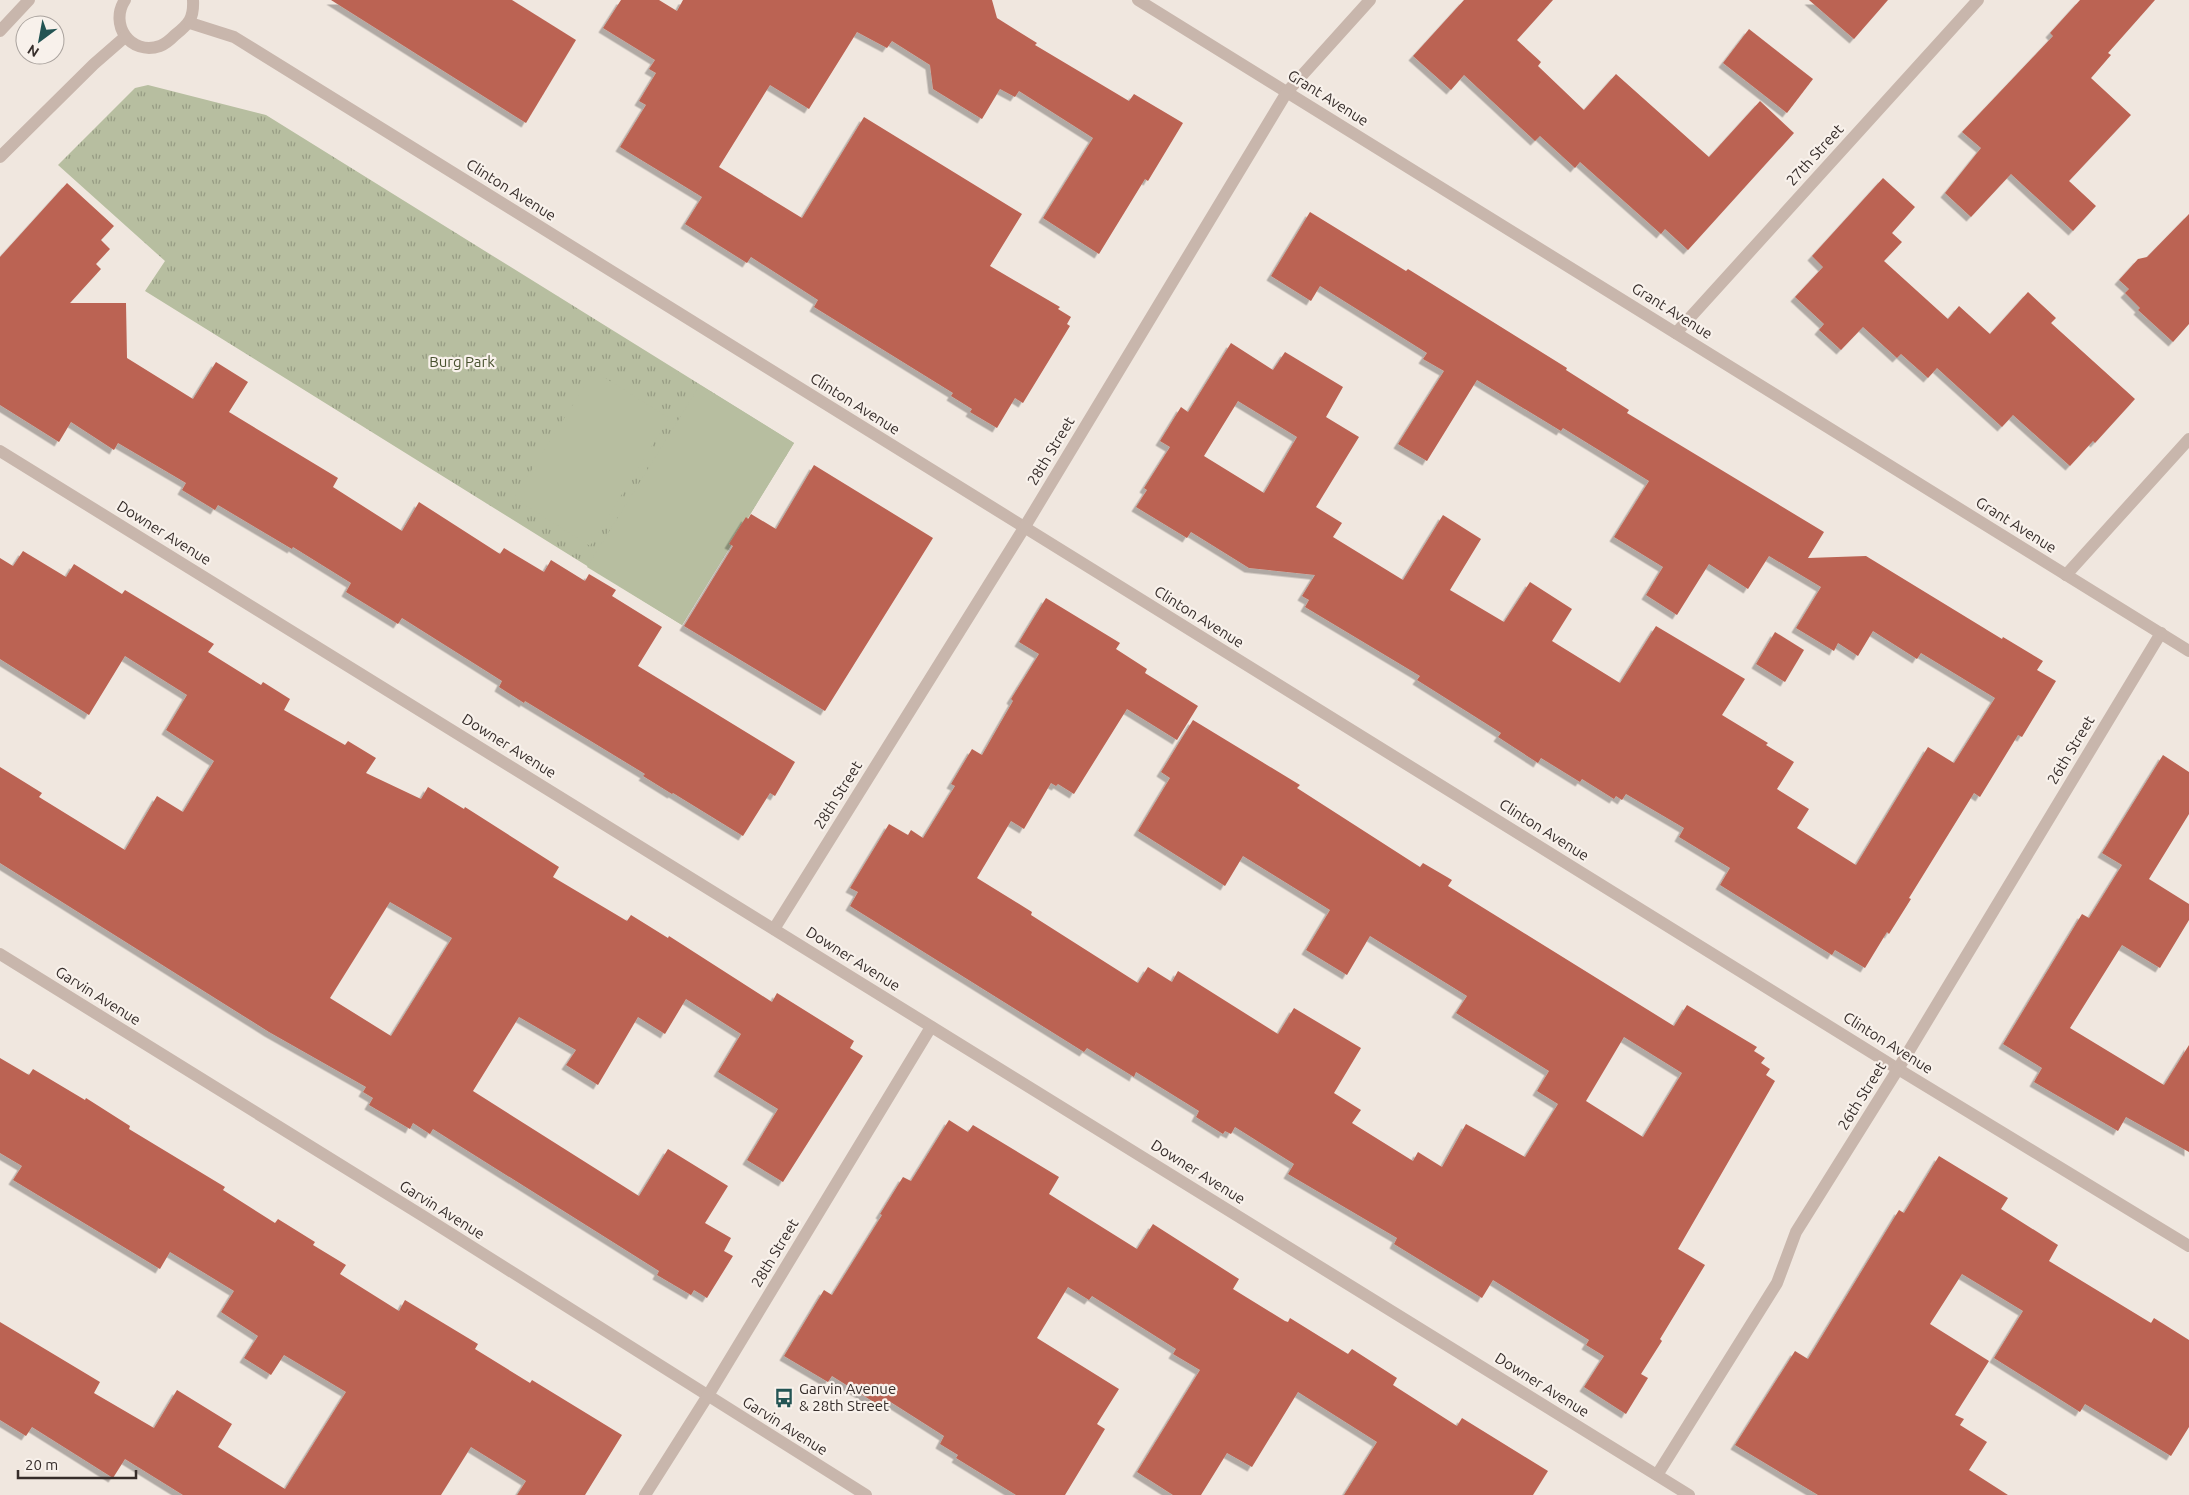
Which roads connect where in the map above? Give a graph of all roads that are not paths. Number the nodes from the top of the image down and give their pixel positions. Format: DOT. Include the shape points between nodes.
graph roads {
  1 [pos="29,0"];
  2 [pos="125,0"];
  3 [pos="193,0"];
  4 [pos="1138,0"];
  5 [pos="1370,0"];
  6 [pos="1978,0"];
  7 [pos="190,23"];
  8 [pos="0,31"];
  9 [pos="125,37"];
  10 [pos="1287,92"];
  11 [pos="5,142"];
  12 [pos="0,157"];
  13 [pos="1676,333"];
  14 [pos="2189,439"];
  15 [pos="0,451"];
  16 [pos="1024,528"];
  17 [pos="2066,575"];
  18 [pos="2160,633"];
  19 [pos="2189,651"];
  20 [pos="774,929"];
  21 [pos="0,954"];
  22 [pos="931,1027"];
  23 [pos="1898,1069"];
  24 [pos="2189,1246"];
  25 [pos="707,1397"];
  26 [pos="1657,1474"];
  27 [pos="645,1495"];
  28 [pos="866,1495"];
  29 [pos="1689,1495"];
  1 -- 8 [label="street"];
  2 -- 9 [label="street" via="118,19"];
  3 -- 7 [label="street" via="194,12"];
  4 -- 10 [label="street, Grant Avenue"];
  5 -- 10 [label="street, 28th Street"];
  6 -- 13 [label="street, 27th Street"];
  7 -- 9 [label="street" via="158,47 143,48"];
  7 -- 16 [label="street, Clinton Avenue" via="234,37"];
  9 -- 11 [label="street"];
  10 -- 13 [label="street, Grant Avenue"];
  10 -- 16 [label="street, 28th Street"];
  11 -- 12 [label="street"];
  13 -- 17 [label="street, Grant Avenue"];
  14 -- 17 [label="street"];
  15 -- 20 [label="street, Downer Avenue"];
  16 -- 20 [label="street, 28th Street"];
  16 -- 23 [label="street, Clinton Avenue"];
  17 -- 18 [label="street, Grant Avenue"];
  18 -- 19 [label="street, Grant Avenue"];
  18 -- 23 [label="street, 26th Street"];
  20 -- 22 [label="street, Downer Avenue"];
  21 -- 25 [label="street, Garvin Avenue" via="423,1216"];
  22 -- 25 [label="street, 28th Street"];
  22 -- 26 [label="street, Downer Avenue"];
  23 -- 24 [label="street, Clinton Avenue"];
  23 -- 26 [label="street, 26th Street" via="1796,1232 1776,1283"];
  25 -- 27 [label="street, 28th Street"];
  25 -- 28 [label="street, Garvin Avenue"];
  26 -- 29 [label="street, Downer Avenue"];
}
